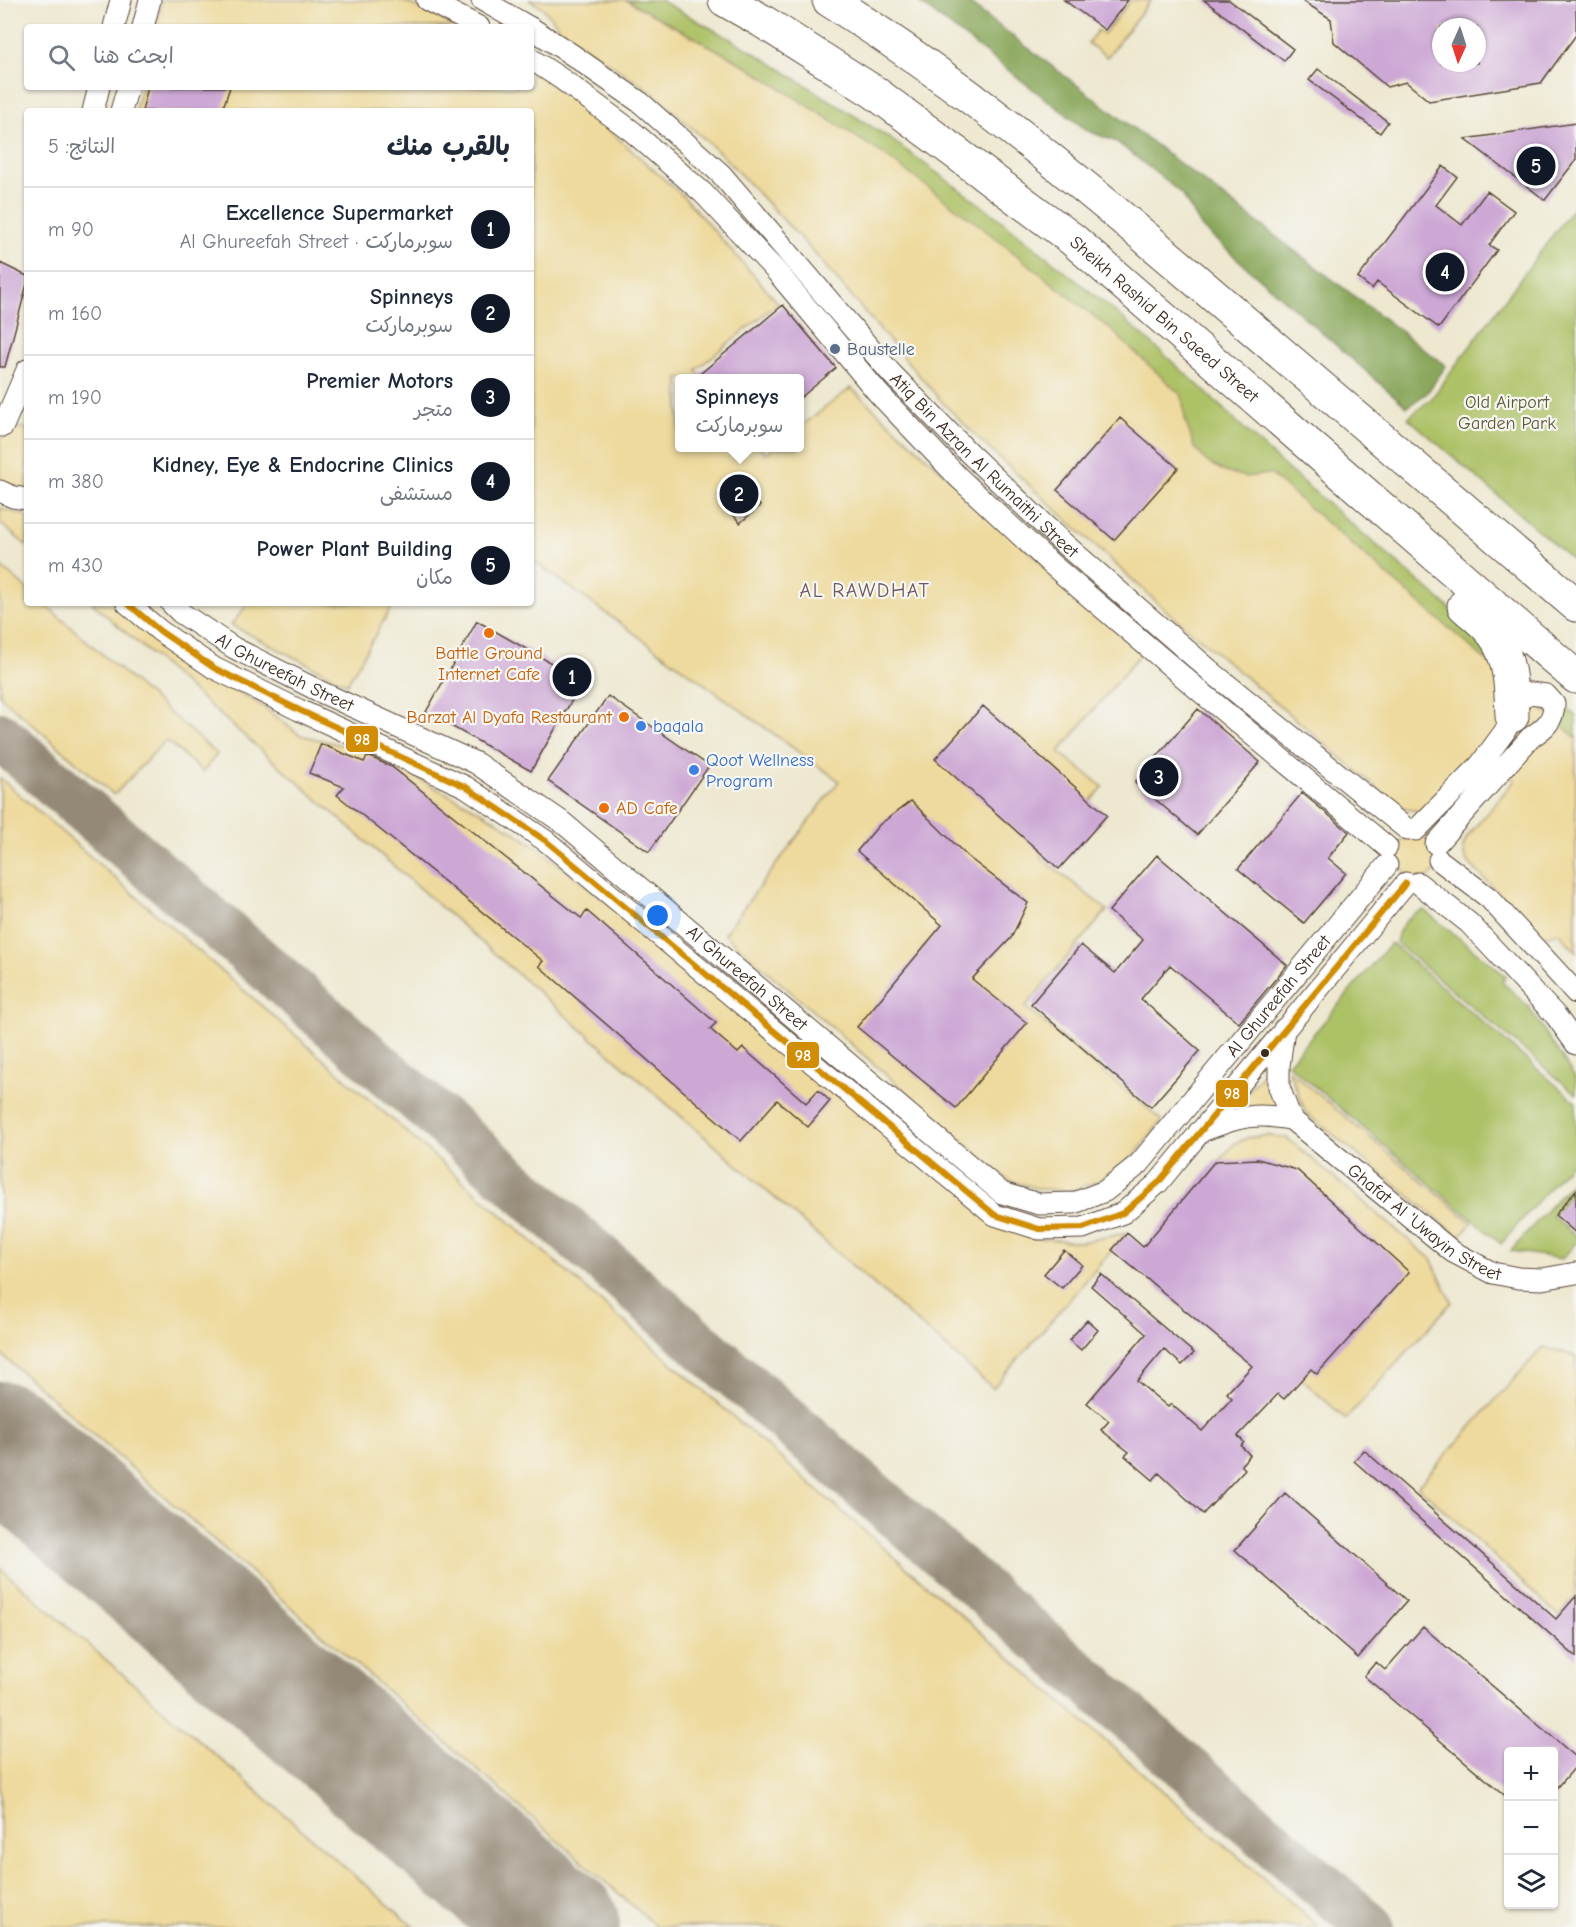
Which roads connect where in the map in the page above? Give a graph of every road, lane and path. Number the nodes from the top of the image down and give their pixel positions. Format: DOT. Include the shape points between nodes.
graph roads {
  1 [pos="121,0"];
  2 [pos="150,0"];
  3 [pos="427,0"];
  4 [pos="482,0"];
  5 [pos="724,0"];
  6 [pos="829,0"];
  7 [pos="115,24"];
  8 [pos="144,24"];
  9 [pos="473,24"];
  10 [pos="523,24"];
  11 [pos="534,31"];
  12 [pos="534,61"];
  13 [pos="98,90"];
  14 [pos="127,90"];
  15 [pos="94,108"];
  16 [pos="122,108"];
  17 [pos="24,377"];
  18 [pos="24,421"];
  19 [pos="1,427"];
  20 [pos="1326,459"];
  21 [pos="1576,605"];
  22 [pos="131,606"];
  23 [pos="174,606"];
  24 [pos="1576,677"];
  25 [pos="1512,716"];
  26 [pos="1412,830"];
  27 [pos="1438,852"];
  28 [pos="1387,856"];
  29 [pos="1412,883"];
  30 [pos="1576,993"];
  31 [pos="1284,1029"];
  32 [pos="1576,1044"];
  33 [pos="1291,1119"];
  34 [pos="1198,1132"];
  35 [pos="1576,1274"];
  1 -- 7 [label="street"];
  2 -- 8 [label="street"];
  3 -- 9 [label="street"];
  4 -- 10 [label="street, Atiq Bin Azran Al Rumaithi Street"];
  5 -- 20 [label="main road, Sheikh Rashid Bin Saeed Street" via="874,92 1072,240"];
  6 -- 21 [label="main road" via="890,38 1098,196"];
  11 -- 26 [label="street, Atiq Bin Azran Al Rumaithi Street" via="641,103 721,174 891,373 1062,542 1214,674"];
  12 -- 28 [label="street, Atiq Bin Azran Al Rumaithi Street" via="633,132 703,193 777,272 879,394 958,477 1050,563"];
  13 -- 15 [label="street"];
  14 -- 16 [label="street"];
  17 -- 19 [label="street"];
  18 -- 19 [label="street"];
  20 -- 24 [label="main road, Sheikh Rashid Bin Saeed Street"];
  20 -- 25 [label="main road" via="1377,527 1485,624 1499,642 1507,665"];
  22 -- 34 [label="street, Al Ghureefah Street" via="214,668 466,787 546,841 995,1215 1050,1229 1083,1228 1123,1213 1158,1183"];
  23 -- 28 [label="street, Al Ghureefah Street" via="234,648 476,764 562,822 1002,1193 1039,1204 1074,1203 1106,1191 1139,1164"];
  25 -- 26 [label="street" via="1480,765"];
  25 -- 27 [label="street" via="1521,698 1530,693 1546,695 1554,704 1547,726 1530,738"];
  26 -- 27 [label="street" via="1424,832"];
  26 -- 28 [label="street" via="1395,836"];
  27 -- 29 [label="street" via="1430,877"];
  27 -- 30 [label="street" via="1489,898"];
  28 -- 29 [label="street" via="1394,877"];
  29 -- 31 [label="street, Al Ghureefah Street"];
  29 -- 32 [label="street" via="1469,923 1556,1016"];
  31 -- 33 [label="street" via="1279,1087"];
  31 -- 34 [label="street, Al Ghureefah Street"];
  33 -- 34 [label="street" via="1262,1115"];
  33 -- 35 [label="street, Ghafat Al 'Uwayin Street" via="1453,1252 1493,1272 1518,1278"];
}
